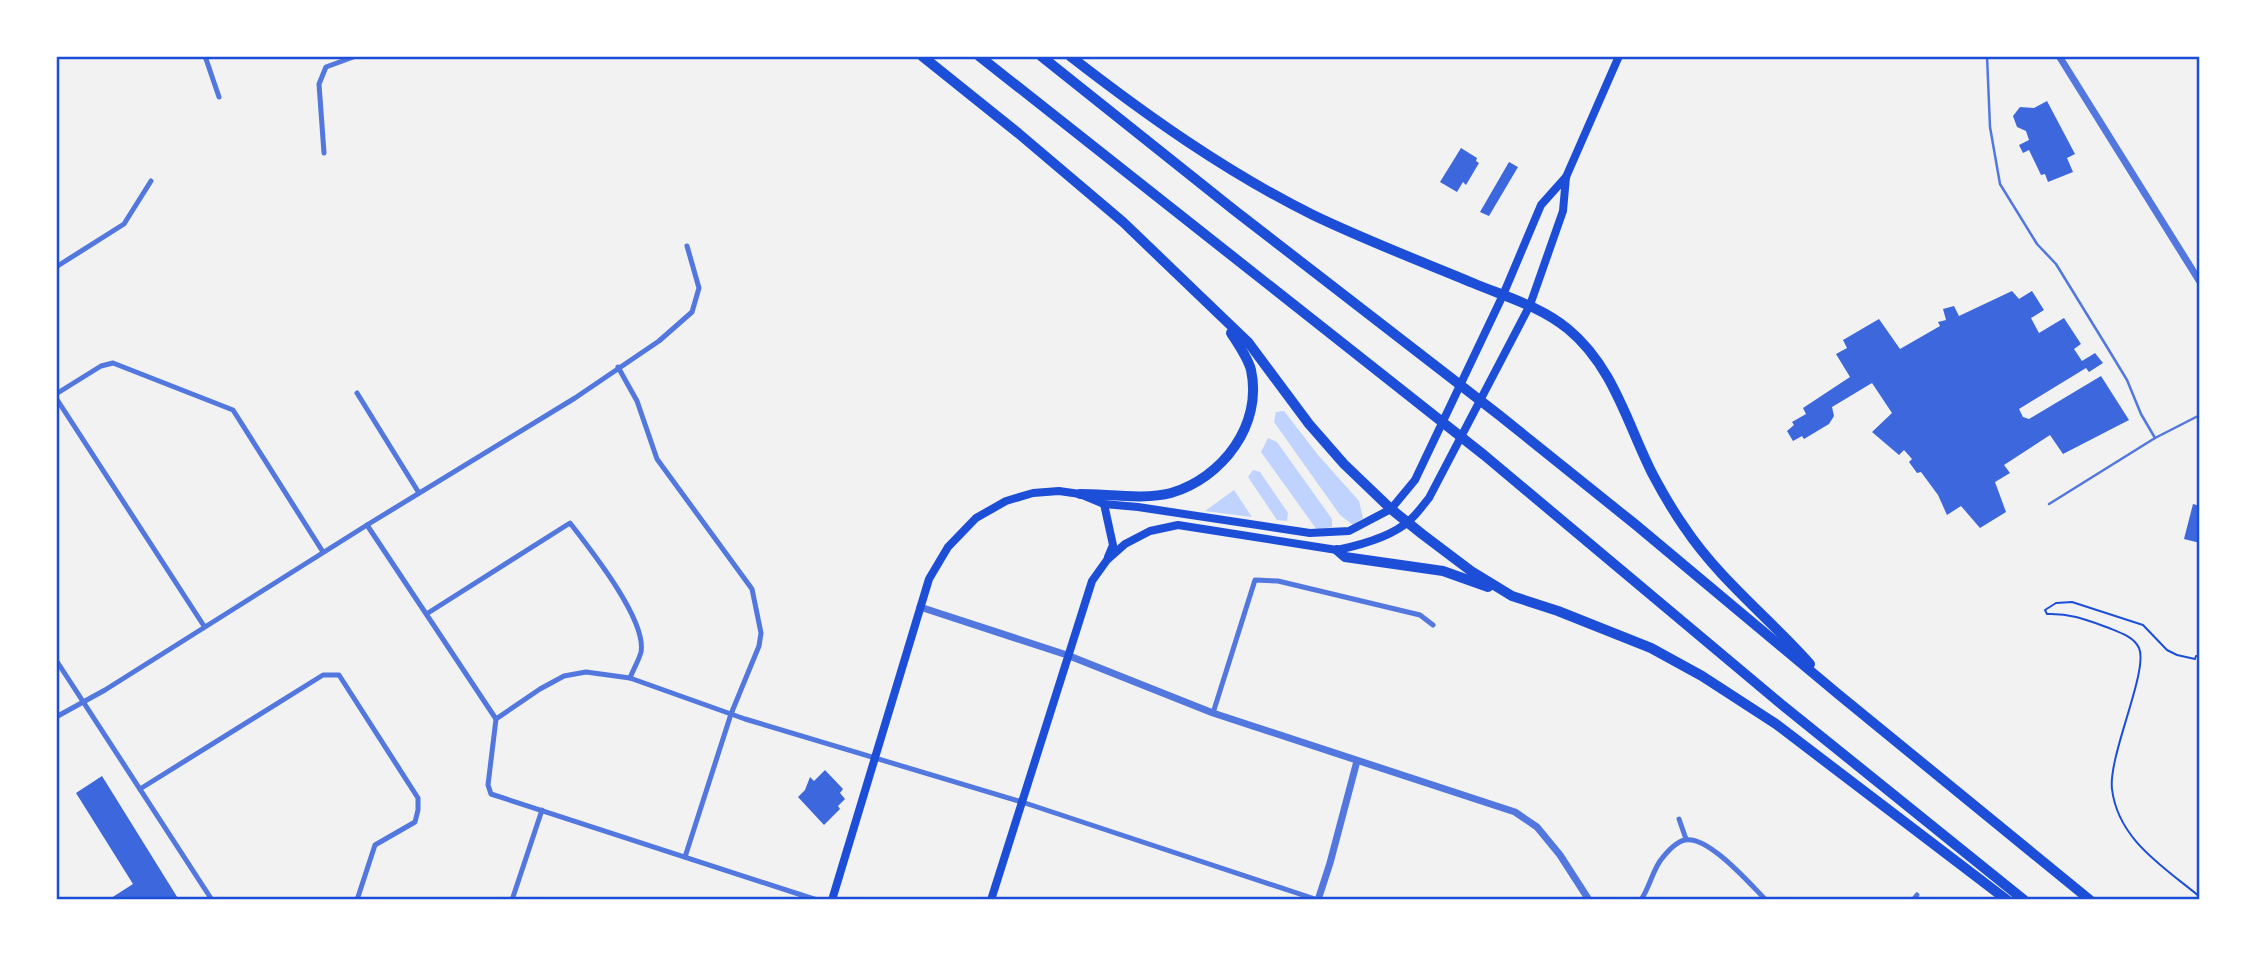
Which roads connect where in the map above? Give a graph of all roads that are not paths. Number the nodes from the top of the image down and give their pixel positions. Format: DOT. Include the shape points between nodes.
graph roads {
  1 [pos="205,56"];
  2 [pos="356,56"];
  3 [pos="922,56"];
  4 [pos="979,56"];
  5 [pos="1041,56"];
  6 [pos="1070,56"];
  7 [pos="1987,56"];
  8 [pos="2059,56"];
  9 [pos="1615,57"];
  10 [pos="219,97"];
  11 [pos="324,153"];
  12 [pos="1566,177"];
  13 [pos="151,181"];
  14 [pos="687,246"];
  15 [pos="56,267"];
  16 [pos="2200,282"];
  17 [pos="1503,295"];
  18 [pos="1530,305"];
  19 [pos="1222,318"];
  20 [pos="618,367"];
  21 [pos="357,393"];
  22 [pos="56,396"];
  23 [pos="2200,415"];
  24 [pos="2155,438"];
  25 [pos="419,493"];
  26 [pos="1080,494"];
  27 [pos="1104,504"];
  28 [pos="2049,505"];
  29 [pos="1391,509"];
  30 [pos="1409,522"];
  31 [pos="367,525"];
  32 [pos="1337,550"];
  33 [pos="323,552"];
  34 [pos="1107,559"];
  35 [pos="1512,596"];
  36 [pos="920,607"];
  37 [pos="428,613"];
  38 [pos="1433,625"];
  39 [pos="204,626"];
  40 [pos="1067,655"];
  41 [pos="56,660"];
  42 [pos="630,678"];
  43 [pos="1838,694"];
  44 [pos="81,701"];
  45 [pos="1213,713"];
  46 [pos="731,714"];
  47 [pos="56,717"];
  48 [pos="496,719"];
  49 [pos="876,759"];
  50 [pos="1357,761"];
  51 [pos="140,789"];
  52 [pos="1022,802"];
  53 [pos="542,810"];
  54 [pos="1679,819"];
  55 [pos="1686,839"];
  56 [pos="685,857"];
  57 [pos="212,900"];
  58 [pos="357,900"];
  59 [pos="512,900"];
  60 [pos="817,900"];
  61 [pos="832,900"];
  62 [pos="991,900"];
  63 [pos="1318,900"];
  64 [pos="1589,900"];
  65 [pos="1641,900"];
  66 [pos="1766,900"];
  67 [pos="2007,900"];
  68 [pos="2024,900"];
  69 [pos="2090,900"];
  1 -- 10 [label="street"];
  2 -- 11 [label="street" via="326,67 319,84"];
  3 -- 19 [label="highway" via="1122,222"];
  4 -- 68 [label="highway" via="1484,455"];
  5 -- 43 [label="highway" via="1499,415"];
  6 -- 17 [label="highway" via="1213,160 1254,183 1313,215"];
  7 -- 24 [label="lane" via="1990,127 2000,184 2107,346"];
  8 -- 16 [label="street"];
  9 -- 12 [label="main road"];
  12 -- 17 [label="main road" via="1541,205"];
  12 -- 18 [label="main road" via="1563,211"];
  13 -- 15 [label="street" via="124,225"];
  14 -- 20 [label="street" via="699,288 692,312"];
  17 -- 18 [label="highway"];
  17 -- 29 [label="main road" via="1415,480"];
  18 -- 30 [label="main road" via="1439,482"];
  18 -- 43 [label="highway" via="1585,345 1615,388 1653,475 1685,528 1717,569"];
  19 -- 26 [label="highway" via="1251,370 1252,401 1249,418 1222,463 1199,482 1169,494"];
  19 -- 29 [label="highway" via="1248,342 1343,464"];
  20 -- 25 [label="street"];
  20 -- 46 [label="street" via="637,401 657,459 752,589 761,633 759,646"];
  21 -- 25 [label="street"];
  22 -- 33 [label="street" via="113,363 233,410"];
  22 -- 39 [label="street"];
  23 -- 24 [label="lane"];
  24 -- 28 [label="lane"];
  25 -- 31 [label="street"];
  26 -- 27 [label="main road"];
  26 -- 36 [label="main road" via="1033,493 1006,501 976,518 948,547 929,579"];
  27 -- 29 [label="main road" via="1310,533 1349,531"];
  27 -- 34 [label="main road" via="1113,545"];
  29 -- 30 [label="highway"];
  30 -- 32 [label="main road" via="1370,541"];
  30 -- 35 [label="highway" via="1471,571"];
  31 -- 33 [label="street"];
  31 -- 37 [label="street"];
  32 -- 34 [label="main road" via="1178,525 1138,536"];
  32 -- 35 [label="highway" via="1345,558 1443,571"];
  33 -- 39 [label="street"];
  34 -- 40 [label="main road" via="1093,581"];
  35 -- 67 [label="highway" via="1651,649 1702,676 1776,724"];
  36 -- 40 [label="street"];
  36 -- 49 [label="main road"];
  37 -- 42 [label="street" via="570,523 625,602 639,631 641,651"];
  37 -- 48 [label="street"];
  38 -- 45 [label="street" via="1420,615 1278,581 1255,580"];
  39 -- 44 [label="street"];
  40 -- 45 [label="street"];
  40 -- 52 [label="main road"];
  41 -- 44 [label="street"];
  42 -- 46 [label="street"];
  42 -- 48 [label="street" via="586,673 564,676"];
  43 -- 69 [label="highway"];
  44 -- 47 [label="street"];
  44 -- 51 [label="street"];
  45 -- 50 [label="street"];
  46 -- 49 [label="street"];
  46 -- 56 [label="street"];
  48 -- 53 [label="street" via="488,785 491,794"];
  49 -- 52 [label="street"];
  49 -- 61 [label="main road"];
  50 -- 63 [label="street"];
  50 -- 64 [label="street" via="1515,812 1537,827"];
  51 -- 57 [label="street"];
  51 -- 58 [label="street" via="323,675 339,675 418,799 415,822 375,845"];
  52 -- 62 [label="main road"];
  52 -- 63 [label="street"];
  53 -- 56 [label="street"];
  53 -- 59 [label="street"];
  54 -- 55 [label="street"];
  55 -- 65 [label="street" via="1659,863"];
  55 -- 66 [label="street" via="1716,851"];
  56 -- 60 [label="street"];
}
